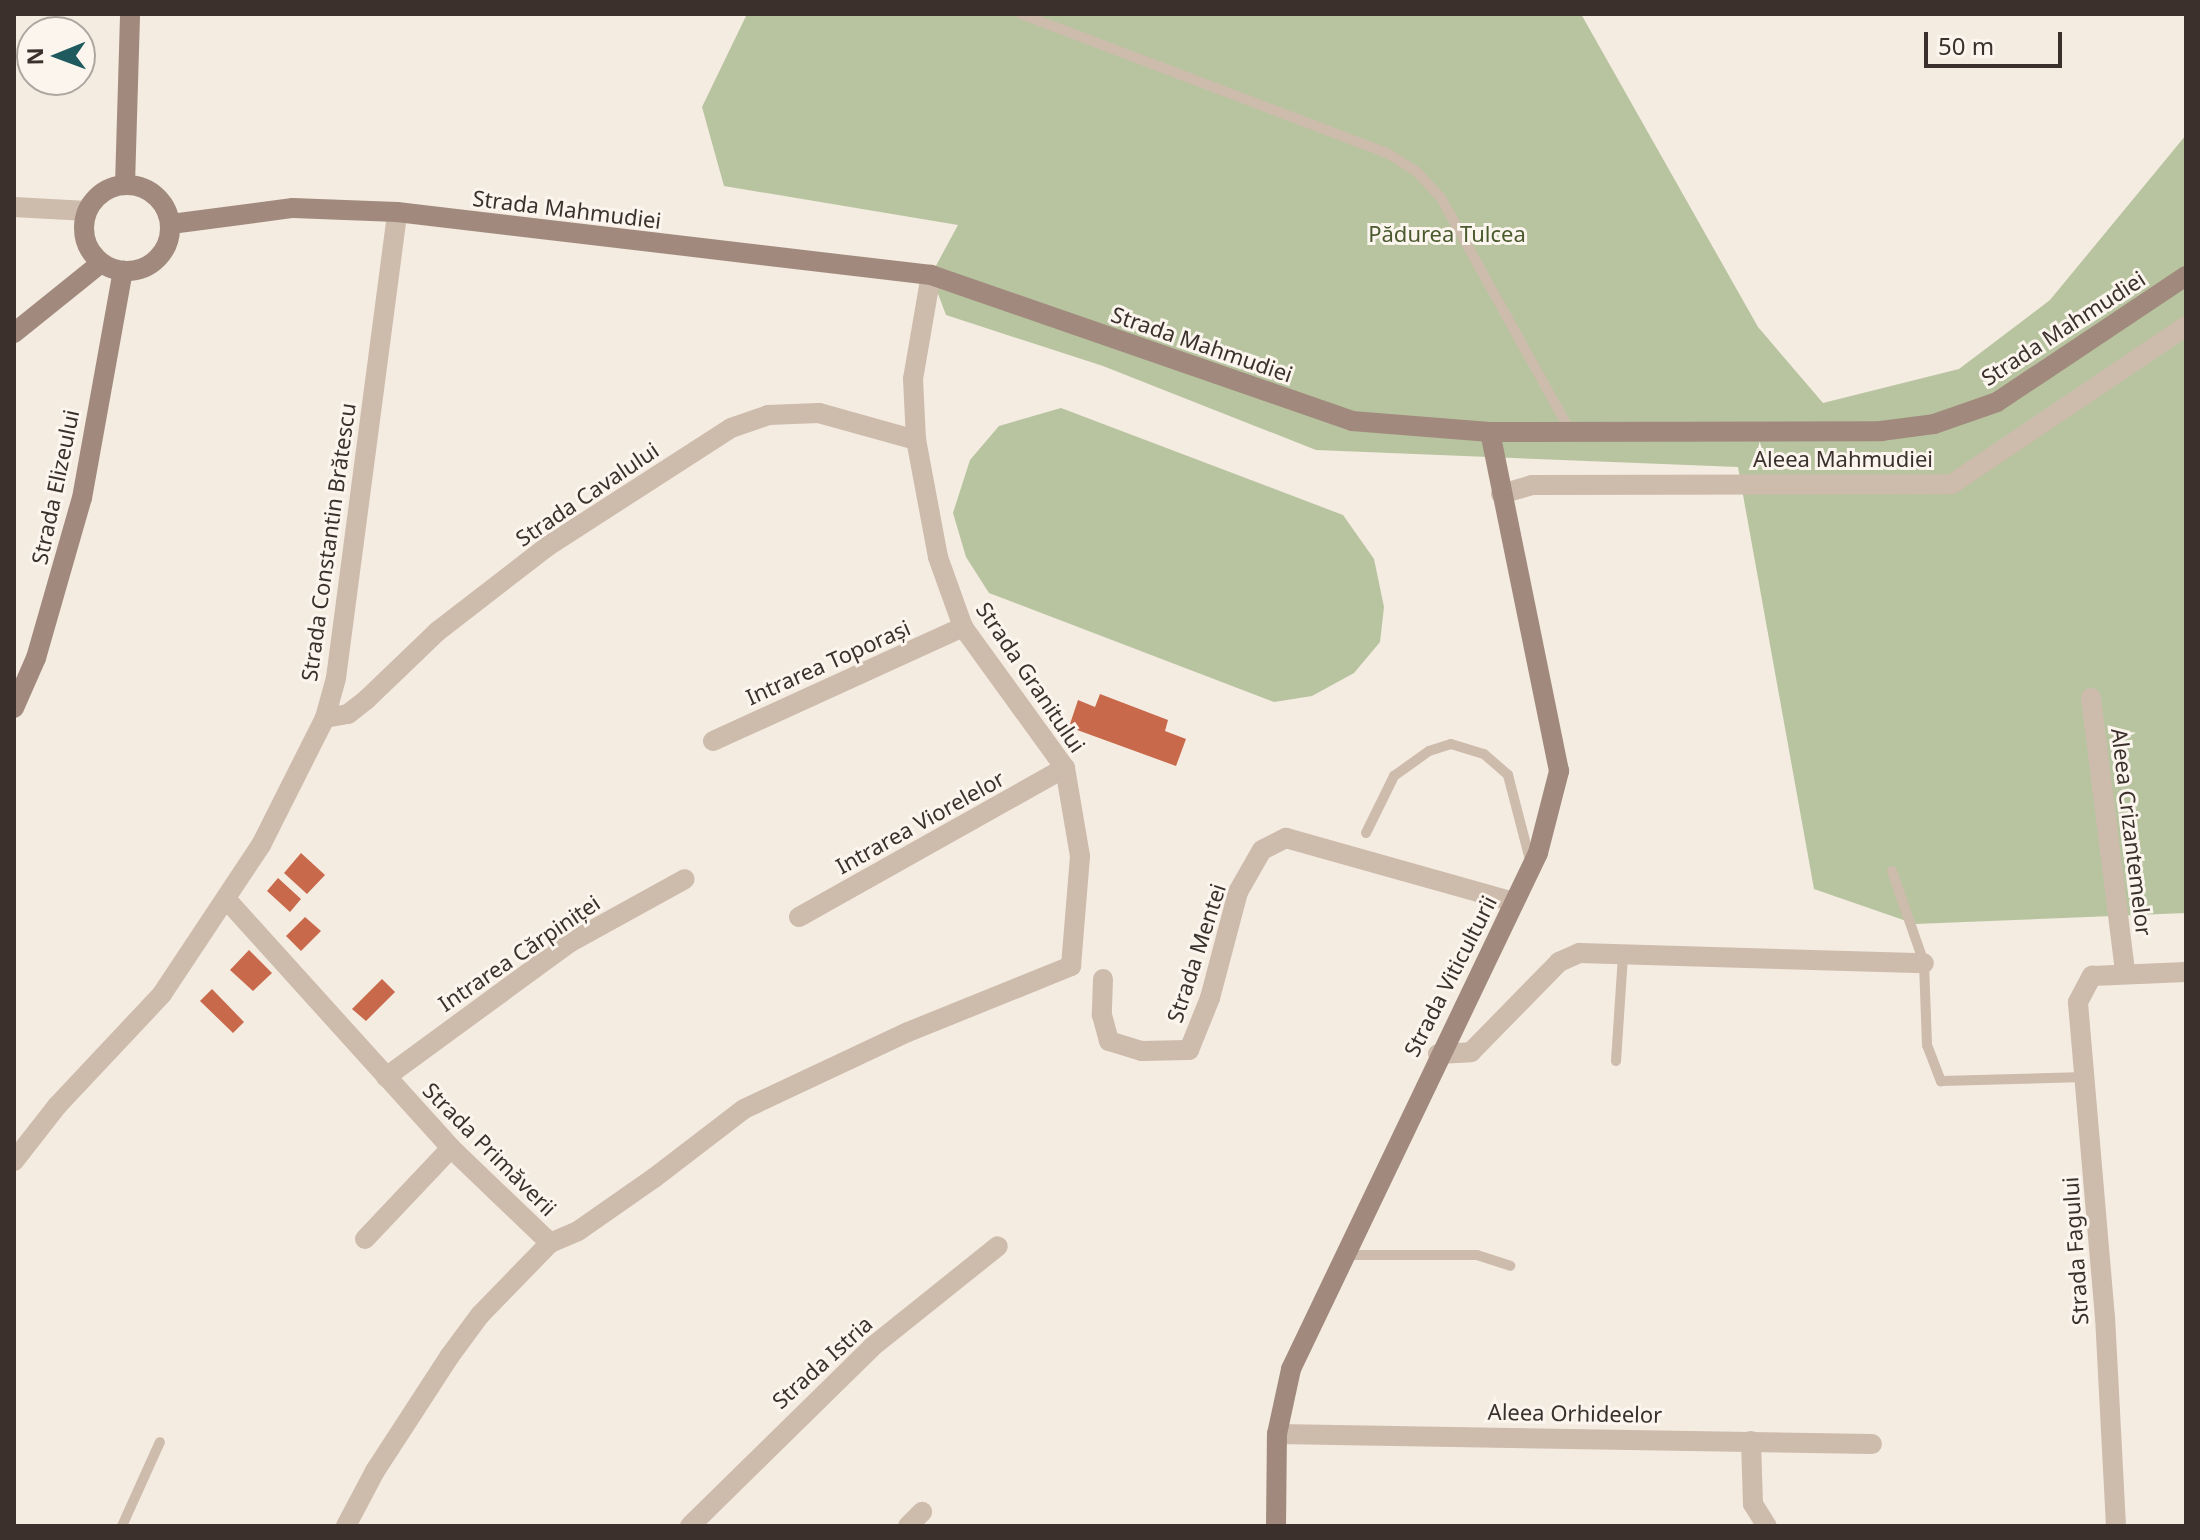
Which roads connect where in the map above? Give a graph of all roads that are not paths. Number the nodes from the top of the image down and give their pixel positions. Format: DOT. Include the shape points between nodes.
graph roads {
  1 [pos="130,14"];
  2 [pos="1021,14"];
  3 [pos="125,185"];
  4 [pos="14,207"];
  5 [pos="87,211"];
  6 [pos="397,212"];
  7 [pos="171,224"];
  8 [pos="101,263"];
  9 [pos="123,271"];
  10 [pos="931,275"];
  11 [pos="2186,276"];
  12 [pos="2186,326"];
  13 [pos="14,333"];
  14 [pos="1570,431"];
  15 [pos="1490,432"];
  16 [pos="916,440"];
  17 [pos="1501,494"];
  18 [pos="963,627"];
  19 [pos="2091,698"];
  20 [pos="14,708"];
  21 [pos="325,718"];
  22 [pos="713,741"];
  23 [pos="1065,768"];
  24 [pos="1366,833"];
  25 [pos="1532,866"];
  26 [pos="1892,871"];
  27 [pos="685,879"];
  28 [pos="227,900"];
  29 [pos="1514,902"];
  30 [pos="799,917"];
  31 [pos="1623,955"];
  32 [pos="1924,963"];
  33 [pos="2125,971"];
  34 [pos="2186,972"];
  35 [pos="1103,979"];
  36 [pos="1438,1054"];
  37 [pos="1616,1061"];
  38 [pos="386,1077"];
  39 [pos="2086,1077"];
  40 [pos="451,1148"];
  41 [pos="14,1161"];
  42 [pos="365,1239"];
  43 [pos="550,1243"];
  44 [pos="998,1246"];
  45 [pos="1342,1255"];
  46 [pos="1510,1266"];
  47 [pos="1277,1434"];
  48 [pos="1751,1441"];
  49 [pos="160,1442"];
  50 [pos="1872,1444"];
  51 [pos="122,1526"];
  52 [pos="346,1526"];
  53 [pos="690,1526"];
  54 [pos="1276,1526"];
  55 [pos="1767,1526"];
  56 [pos="2116,1526"];
  1 -- 3 [label="main road"];
  2 -- 14 [label="lane" via="1387,153 1416,171 1441,198"];
  3 -- 5 [label="main road" via="102,192"];
  3 -- 7 [label="main road" via="151,191"];
  4 -- 5 [label="street"];
  5 -- 8 [label="main road" via="85,239"];
  6 -- 7 [label="main road, Strada Mahmudiei" via="293,208"];
  6 -- 10 [label="main road, Strada Mahmudiei"];
  6 -- 21 [label="street, Strada Constantin Brătescu" via="336,678"];
  7 -- 9 [label="main road" via="163,253 152,264"];
  8 -- 9 [label="main road"];
  8 -- 13 [label="main road"];
  9 -- 20 [label="main road, Strada Elizeului" via="82,498 36,658"];
  10 -- 15 [label="main road, Strada Mahmudiei" via="1352,421"];
  10 -- 16 [label="street, Strada Granitului" via="913,379"];
  11 -- 14 [label="main road, Strada Mahmudiei" via="1997,402 1963,417 1881,431"];
  12 -- 17 [label="street, Aleea Mahmudiei" via="1952,484 1532,485"];
  14 -- 15 [label="main road, Strada Mahmudiei"];
  15 -- 17 [label="main road, Strada Viticulturii"];
  16 -- 18 [label="street, Strada Granitului" via="938,557"];
  16 -- 21 [label="street, Strada Cavalului" via="819,413 768,415 731,428 548,546 438,631 348,714"];
  17 -- 25 [label="main road, Strada Viticulturii" via="1559,771 1550,819"];
  18 -- 22 [label="street, Intrarea Toporași"];
  18 -- 23 [label="street, Strada Granitului"];
  19 -- 33 [label="street, Aleea Crizantemelor"];
  21 -- 28 [label="street, Strada Constantin Brătescu"];
  23 -- 30 [label="street, Intrarea Viorelelor"];
  23 -- 43 [label="street, Strada Granitului" via="1080,856 1071,966 908,1032 744,1109 578,1231"];
  24 -- 25 [label="lane" via="1394,776 1429,751 1451,744 1484,754 1508,775"];
  25 -- 29 [label="main road, Strada Viticulturii"];
  26 -- 32 [label="lane"];
  27 -- 38 [label="street, Intrarea Cărpiniței" via="569,943"];
  28 -- 38 [label="street, Strada Primăverii"];
  28 -- 41 [label="street, Strada Constantin Brătescu" via="162,994 57,1106"];
  29 -- 35 [label="street, Strada Mentei" via="1286,838 1262,850 1238,892 1210,998 1189,1050 1141,1051 1109,1041 1102,1015"];
  29 -- 36 [label="main road, Strada Viticulturii"];
  31 -- 32 [label="street"];
  31 -- 36 [label="street" via="1579,953 1559,962 1471,1052"];
  31 -- 37 [label="lane"];
  32 -- 39 [label="lane" via="1927,1045 1941,1081"];
  33 -- 34 [label="street"];
  33 -- 39 [label="street, Strada Fagului" via="2092,976 2078,1002"];
  36 -- 45 [label="main road, Strada Viticulturii"];
  38 -- 40 [label="street, Strada Primăverii"];
  39 -- 56 [label="street, Strada Fagului"];
  40 -- 42 [label="street"];
  40 -- 43 [label="street, Strada Primăverii"];
  43 -- 52 [label="street, Strada Primăverii" via="480,1315 375,1471"];
  44 -- 53 [label="street, Strada Istria" via="872,1347"];
  45 -- 46 [label="lane" via="1477,1255"];
  45 -- 47 [label="main road, Strada Viticulturii" via="1291,1369"];
  47 -- 48 [label="street, Aleea Orhideelor"];
  47 -- 54 [label="main road, Strada Viticulturii"];
  48 -- 50 [label="street, Aleea Orhideelor"];
  48 -- 55 [label="street" via="1753,1504"];
  49 -- 51 [label="lane"];
}
